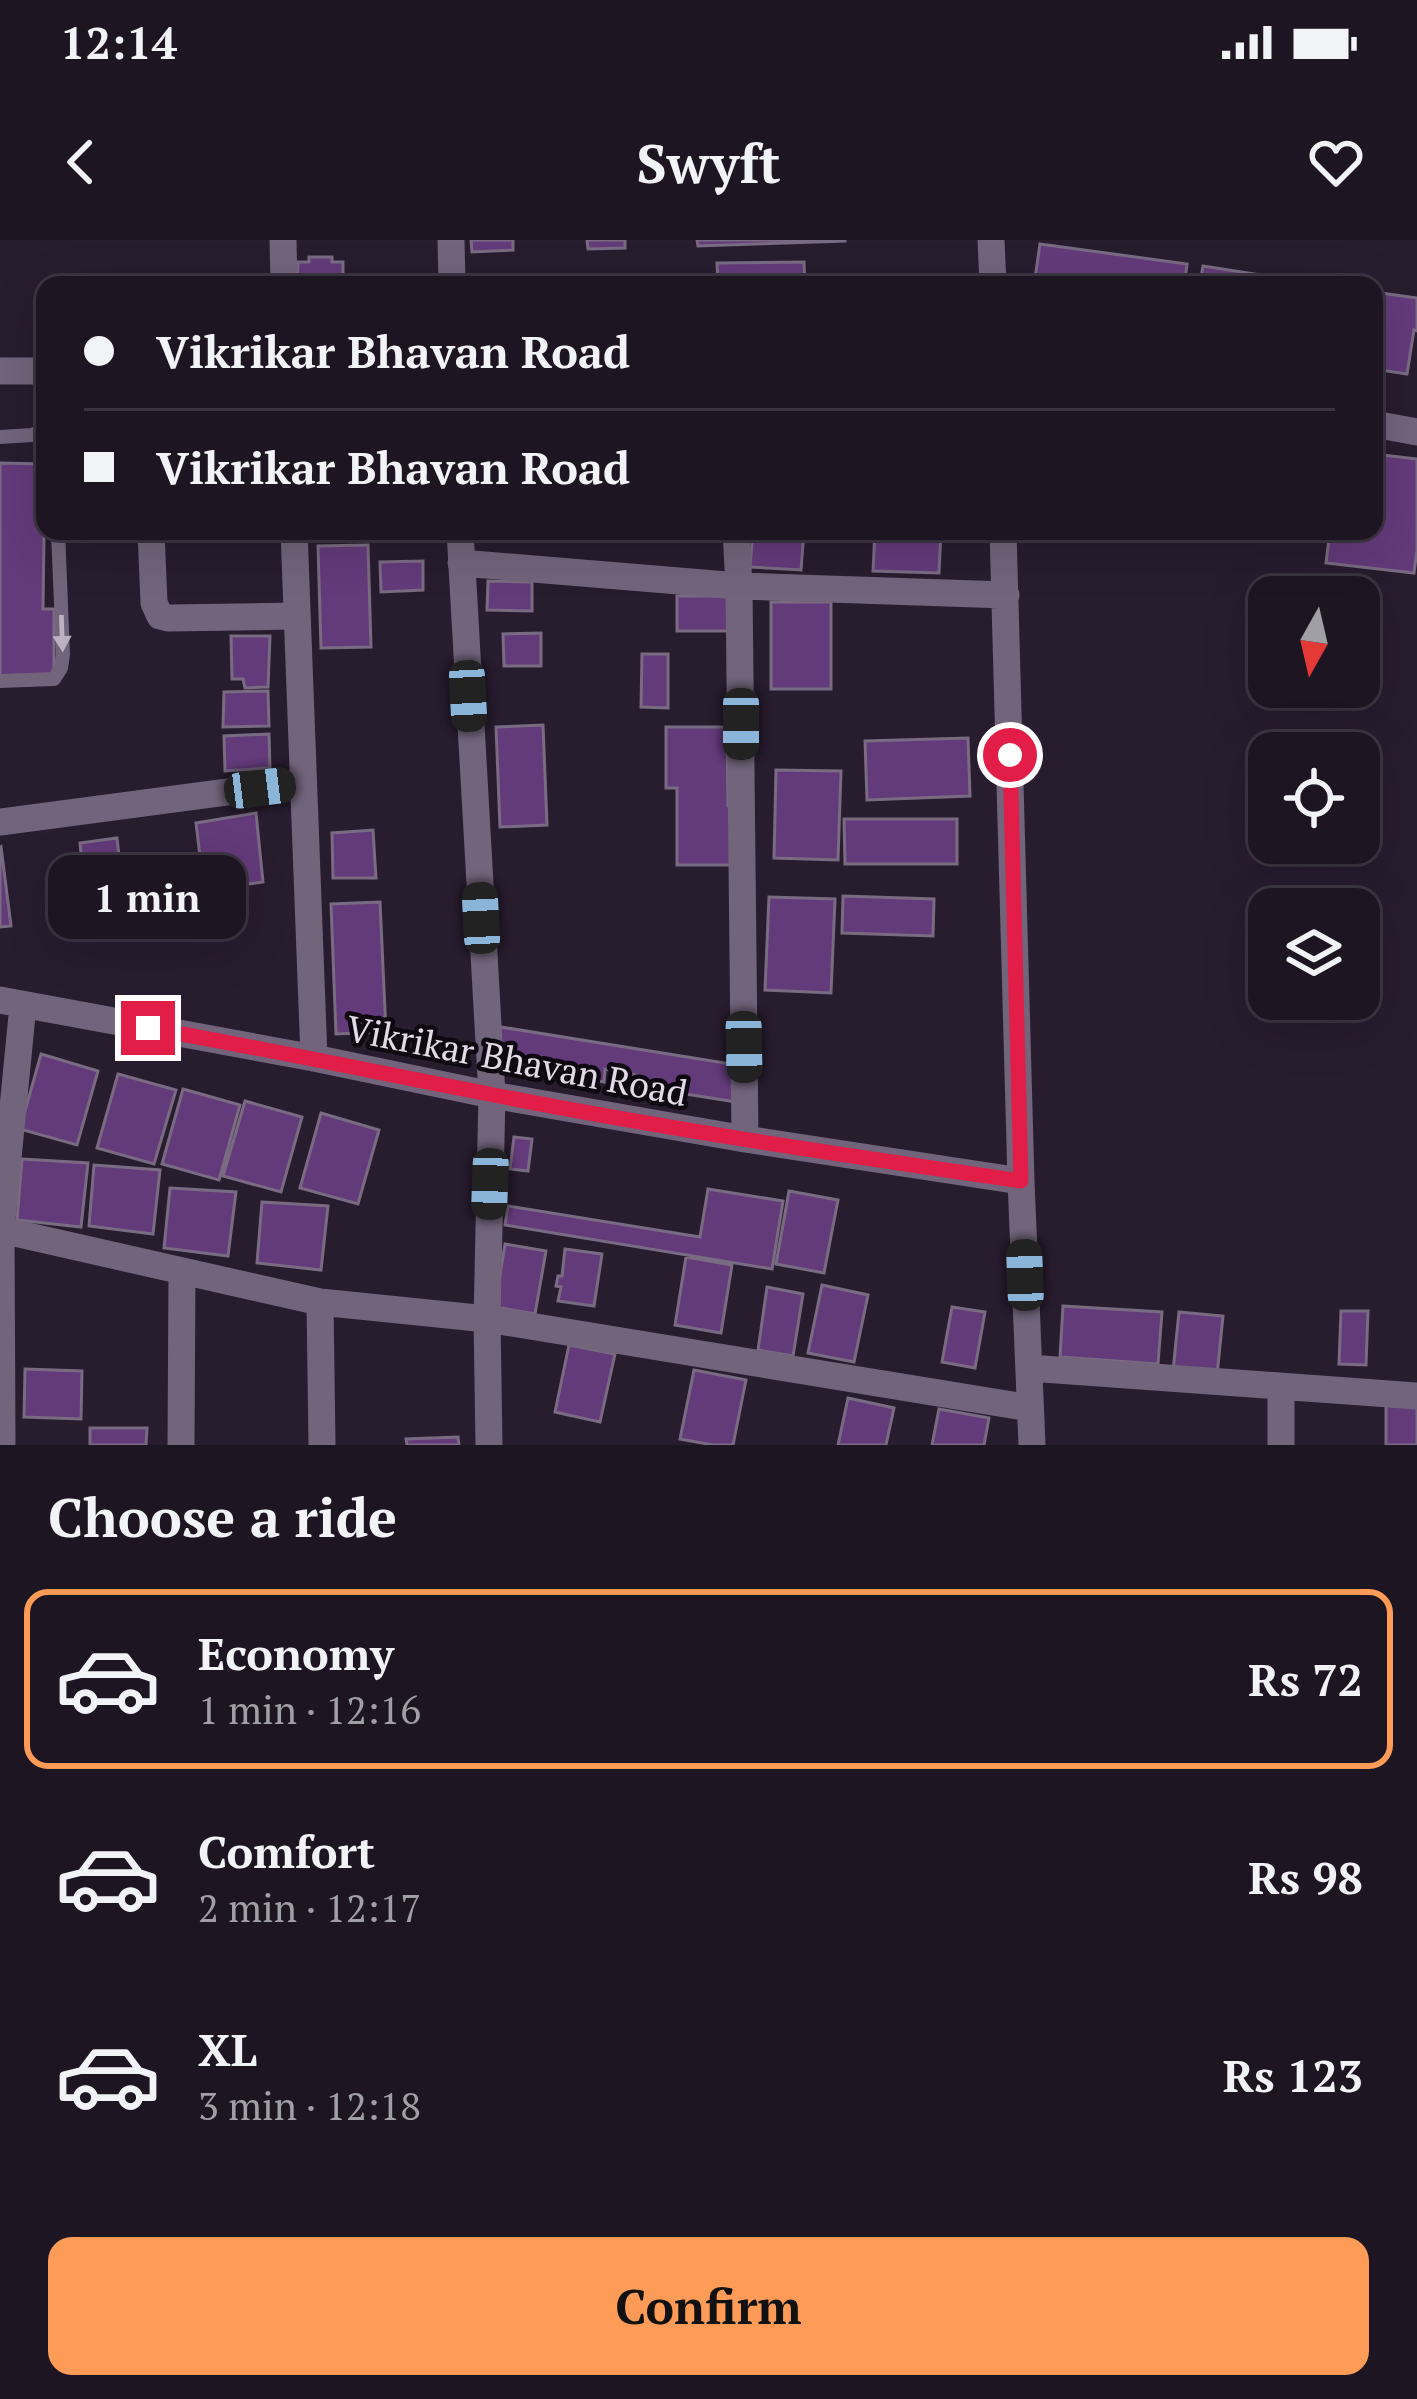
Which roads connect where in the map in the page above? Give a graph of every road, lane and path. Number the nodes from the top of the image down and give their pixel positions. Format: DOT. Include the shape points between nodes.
graph roads {
  1 [pos="283,240"];
  2 [pos="451,240"];
  3 [pos="991,240"];
  4 [pos="284,276"];
  5 [pos="452,276"];
  6 [pos="993,276"];
  7 [pos="0,371"];
  8 [pos="36,371"];
  9 [pos="1383,426"];
  10 [pos="36,432"];
  11 [pos="1417,432"];
  12 [pos="0,437"];
  13 [pos="58,540"];
  14 [pos="151,540"];
  15 [pos="294,540"];
  16 [pos="460,540"];
  17 [pos="736,540"];
  18 [pos="1004,540"];
  19 [pos="461,563"];
  20 [pos="739,586"];
  21 [pos="1006,595"];
  22 [pos="297,616"];
  23 [pos="0,681"];
  24 [pos="304,782"];
  25 [pos="0,822"];
  26 [pos="12,1003"];
  27 [pos="314,1058"];
  28 [pos="491,1095"];
  29 [pos="745,1139"];
  30 [pos="1021,1181"];
  31 [pos="1,1230"];
  32 [pos="182,1272"];
  33 [pos="320,1302"];
  34 [pos="487,1319"];
  35 [pos="1,1350"];
  36 [pos="1029,1368"];
  37 [pos="1281,1387"];
  38 [pos="1417,1396"];
  39 [pos="1030,1408"];
  40 [pos="2,1445"];
  41 [pos="181,1445"];
  42 [pos="322,1445"];
  43 [pos="489,1445"];
  44 [pos="1032,1445"];
  45 [pos="1282,1445"];
  1 -- 4 [label="street"];
  2 -- 5 [label="street"];
  3 -- 6 [label="street"];
  7 -- 8 [label="street"];
  9 -- 11 [label="street"];
  10 -- 12 [label="lane"];
  13 -- 23 [label="lane, one-way" via="61,668 54,680"];
  14 -- 22 [label="street" via="160,616"];
  15 -- 22 [label="street"];
  16 -- 19 [label="street"];
  17 -- 20 [label="street"];
  18 -- 21 [label="street"];
  19 -- 20 [label="street"];
  19 -- 28 [label="street"];
  20 -- 21 [label="street"];
  20 -- 29 [label="street"];
  21 -- 30 [label="street"];
  22 -- 24 [label="street"];
  24 -- 25 [label="street"];
  24 -- 27 [label="street"];
  26 -- 27 [label="street, Vikrikar Bhavan Road"];
  26 -- 31 [label="street"];
  27 -- 28 [label="street, Vikrikar Bhavan Road"];
  28 -- 29 [label="street, Vikrikar Bhavan Road"];
  28 -- 34 [label="street"];
  29 -- 30 [label="street, Vikrikar Bhavan Road"];
  30 -- 36 [label="street"];
  31 -- 32 [label="street"];
  31 -- 35 [label="street"];
  32 -- 33 [label="street"];
  32 -- 41 [label="street"];
  33 -- 34 [label="street"];
  33 -- 42 [label="street"];
  34 -- 39 [label="street"];
  34 -- 43 [label="street"];
  35 -- 40 [label="street"];
  36 -- 37 [label="street"];
  36 -- 39 [label="street"];
  37 -- 38 [label="street"];
  37 -- 45 [label="street"];
  39 -- 44 [label="street"];
}
